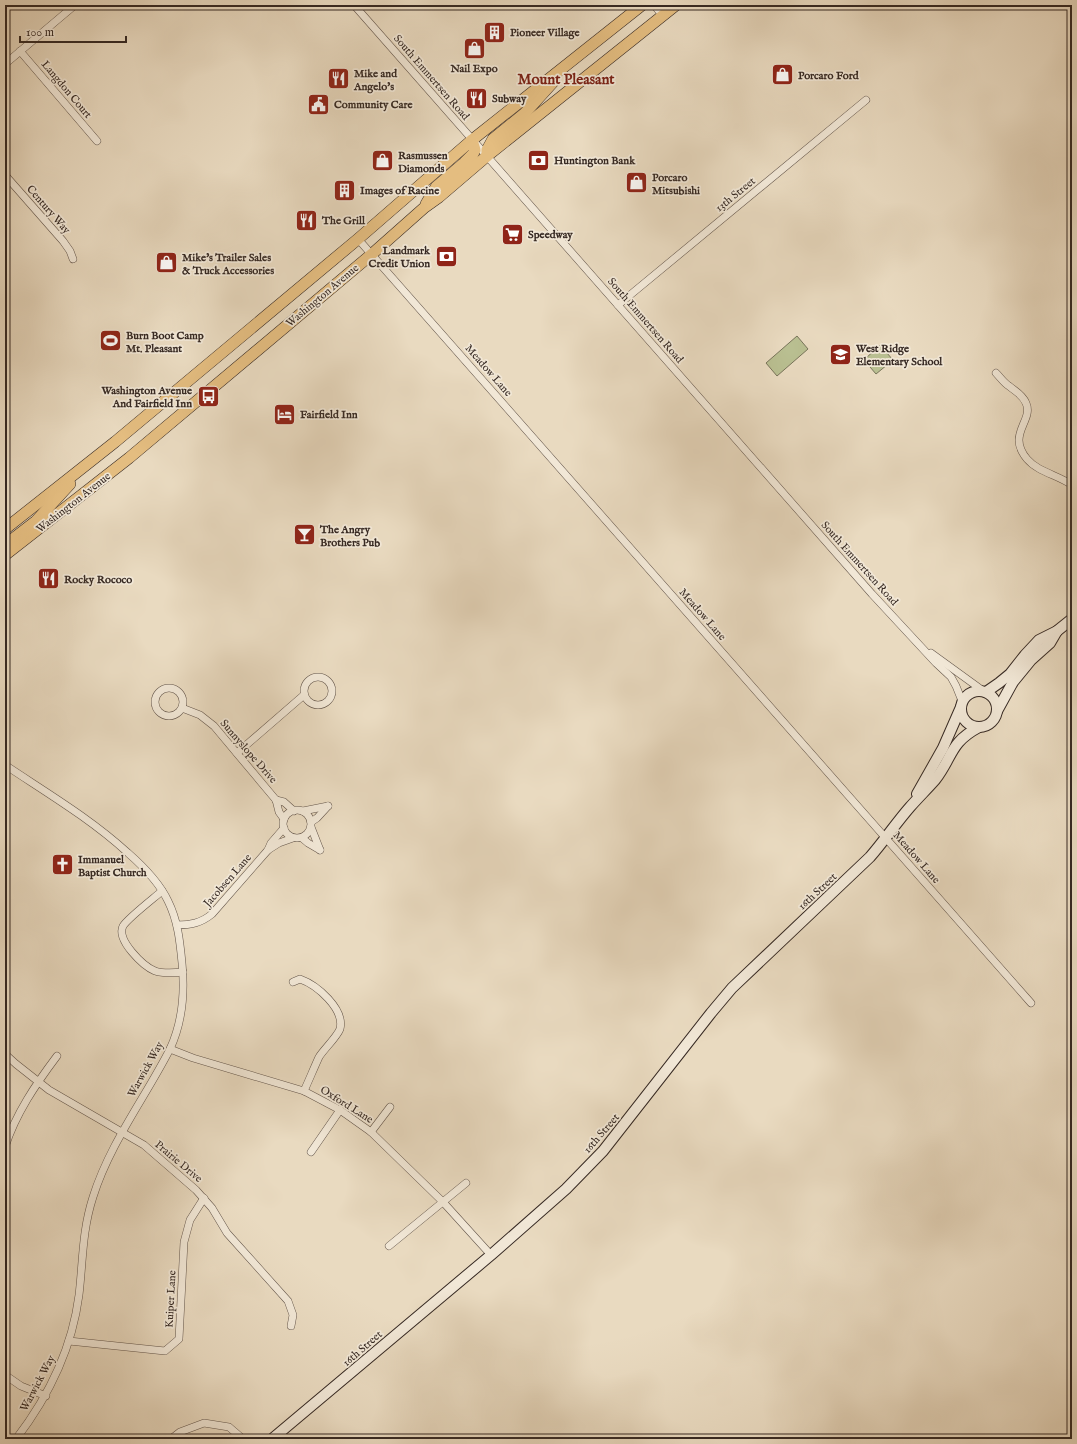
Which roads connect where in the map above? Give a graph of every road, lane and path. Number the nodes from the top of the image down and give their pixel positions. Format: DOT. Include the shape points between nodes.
graph roads {
  1 [pos="76,5"];
  2 [pos="354,5"];
  3 [pos="642,5"];
  4 [pos="654,5"];
  5 [pos="676,5"];
  6 [pos="663,16"];
  7 [pos="20,51"];
  8 [pos="5,64"];
  9 [pos="568,64"];
  10 [pos="866,100"];
  11 [pos="472,140"];
  12 [pos="97,141"];
  13 [pos="487,156"];
  14 [pos="5,175"];
  15 [pos="425,207"];
  16 [pos="358,239"];
  17 [pos="372,254"];
  18 [pos="73,259"];
  19 [pos="618,305"];
  20 [pos="1072,330"];
  21 [pos="1072,346"];
  22 [pos="996,373"];
  23 [pos="90,462"];
  24 [pos="1072,485"];
  25 [pos="5,529"];
  26 [pos="5,545"];
  27 [pos="5,555"];
  28 [pos="1072,619"];
  29 [pos="1057,631"];
  30 [pos="923,648"];
  31 [pos="984,691"];
  32 [pos="304,695"];
  33 [pos="962,704"];
  34 [pos="182,708"];
  35 [pos="997,711"];
  36 [pos="979,727"];
  37 [pos="237,753"];
  38 [pos="5,765"];
  39 [pos="276,800"];
  40 [pos="910,807"];
  41 [pos="294,811"];
  42 [pos="303,811"];
  43 [pos="284,819"];
  44 [pos="311,825"];
  45 [pos="284,828"];
  46 [pos="293,838"];
  47 [pos="302,838"];
  48 [pos="886,838"];
  49 [pos="268,850"];
  50 [pos="162,891"];
  51 [pos="177,925"];
  52 [pos="183,972"];
  53 [pos="292,982"];
  54 [pos="1031,1003"];
  55 [pos="170,1049"];
  56 [pos="5,1054"];
  57 [pos="57,1056"];
  58 [pos="38,1082"];
  59 [pos="304,1091"];
  60 [pos="390,1107"];
  61 [pos="340,1110"];
  62 [pos="8,1129"];
  63 [pos="371,1132"];
  64 [pos="123,1133"];
  65 [pos="5,1147"];
  66 [pos="311,1152"];
  67 [pos="466,1183"];
  68 [pos="204,1198"];
  69 [pos="443,1202"];
  70 [pos="389,1246"];
  71 [pos="491,1255"];
  72 [pos="291,1326"];
  73 [pos="69,1341"];
  74 [pos="5,1375"];
  75 [pos="46,1396"];
  76 [pos="16,1439"];
  77 [pos="171,1439"];
  78 [pos="243,1439"];
  79 [pos="272,1439"];
  1 -- 7 [label="street"];
  2 -- 11 [label="street, South Emmertsen Road"];
  3 -- 9 [label="main road, Washington Avenue"];
  4 -- 6 [label="street"];
  5 -- 6 [label="main road, Washington Avenue"];
  6 -- 13 [label="main road, Washington Avenue"];
  7 -- 8 [label="street"];
  7 -- 12 [label="street, Langdon Court"];
  9 -- 11 [label="main road, Washington Avenue"];
  9 -- 13 [label="main road" via="535,103 493,139 488,146"];
  10 -- 19 [label="street, 13th Street"];
  11 -- 13 [label="street, South Emmertsen Road"];
  11 -- 15 [label="main road" via="475,150 473,154 436,187"];
  11 -- 16 [label="main road, Washington Avenue"];
  13 -- 15 [label="main road, Washington Avenue"];
  13 -- 19 [label="street, South Emmertsen Road"];
  14 -- 18 [label="street, Century Way" via="63,241"];
  15 -- 17 [label="main road, Washington Avenue"];
  16 -- 17 [label="street, Meadow Lane"];
  16 -- 23 [label="main road, Washington Avenue"];
  17 -- 27 [label="main road, Washington Avenue" via="128,458"];
  17 -- 48 [label="street, Meadow Lane"];
  19 -- 30 [label="street, South Emmertsen Road" via="872,594"];
  20 -- 21 [label="street"];
  22 -- 24 [label="street" via="1008,386 1019,392 1027,405 1028,412 1018,440 1026,458 1038,468"];
  23 -- 25 [label="main road, Washington Avenue"];
  23 -- 26 [label="main road" via="44,513"];
  28 -- 29 [label="street, 16th Street"];
  29 -- 31 [label="street, 16th Street" via="1039,640 1010,674"];
  29 -- 35 [label="street, 16th Street" via="1050,643 1031,660 1013,682"];
  30 -- 31 [label="street, South Emmertsen Road"];
  30 -- 33 [label="street, South Emmertsen Road" via="951,677"];
  31 -- 33 [label="street, 16th Street" via="970,693"];
  31 -- 35 [label="street" via="996,701"];
  32 -- 32 [label="street" via="309,703 324,704 330,697 332,688 323,678 314,677 304,686"];
  32 -- 37 [label="street"];
  33 -- 36 [label="street" via="964,718 968,723"];
  33 -- 40 [label="street, 16th Street" via="943,748"];
  34 -- 34 [label="street" via="184,703 181,693 173,688 164,689 157,695 155,704 163,714 172,716"];
  34 -- 37 [label="street, Sunnyslope Drive" via="200,715 214,726"];
  35 -- 36 [label="street, 16th Street" via="990,723"];
  36 -- 40 [label="street, 16th Street" via="955,744 935,779"];
  37 -- 39 [label="street, Sunnyslope Drive"];
  38 -- 50 [label="street, Warwick Way" via="101,829 144,868"];
  39 -- 41 [label="street, Sunnyslope Drive" via="284,802"];
  39 -- 43 [label="street, Sunnyslope Drive"];
  40 -- 48 [label="street, 16th Street"];
  41 -- 42 [label="street"];
  41 -- 43 [label="street"];
  42 -- 44 [label="street" via="310,818"];
  42 -- 44 [label="street" via="328,806"];
  43 -- 45 [label="street"];
  44 -- 47 [label="street" via="310,832"];
  44 -- 47 [label="street" via="320,850"];
  45 -- 46 [label="street" via="288,836"];
  45 -- 49 [label="street, Jacobsen Lane"];
  46 -- 47 [label="street"];
  46 -- 49 [label="street, Jacobsen Lane"];
  48 -- 54 [label="street, Meadow Lane"];
  48 -- 71 [label="street, 16th Street" via="853,873 732,988 587,1167 566,1189"];
  49 -- 51 [label="street, Jacobsen Lane" via="207,918 191,924"];
  50 -- 51 [label="street, Warwick Way"];
  50 -- 52 [label="street" via="126,923 121,931 123,941 150,968 163,973"];
  51 -- 52 [label="street, Warwick Way"];
  52 -- 55 [label="street, Warwick Way" via="181,1016"];
  53 -- 59 [label="street" via="300,979 309,982 329,1000 340,1016 340,1030 320,1056"];
  55 -- 59 [label="street, Oxford Lane"];
  55 -- 64 [label="street, Warwick Way"];
  56 -- 58 [label="street, Prairie Drive"];
  57 -- 58 [label="street"];
  58 -- 62 [label="street"];
  58 -- 64 [label="street, Prairie Drive"];
  59 -- 61 [label="street, Oxford Lane"];
  60 -- 63 [label="street"];
  61 -- 63 [label="street, Oxford Lane"];
  61 -- 66 [label="street"];
  62 -- 65 [label="street"];
  63 -- 69 [label="street, Oxford Lane"];
  64 -- 68 [label="street, Prairie Drive" via="153,1152"];
  64 -- 73 [label="street, Warwick Way" via="101,1175 87,1220 79,1294"];
  67 -- 69 [label="street"];
  68 -- 72 [label="street, Prairie Drive" via="227,1233 288,1302 293,1315"];
  68 -- 73 [label="street, Kuiper Lane" via="190,1220 184,1242 179,1339 165,1351"];
  69 -- 70 [label="street"];
  69 -- 71 [label="street, Oxford Lane"];
  71 -- 79 [label="street, 16th Street"];
  73 -- 75 [label="street, Warwick Way"];
  74 -- 75 [label="street" via="21,1386"];
  75 -- 76 [label="street, Warwick Way"];
  77 -- 78 [label="street" via="180,1432 204,1423 229,1427"];
}
